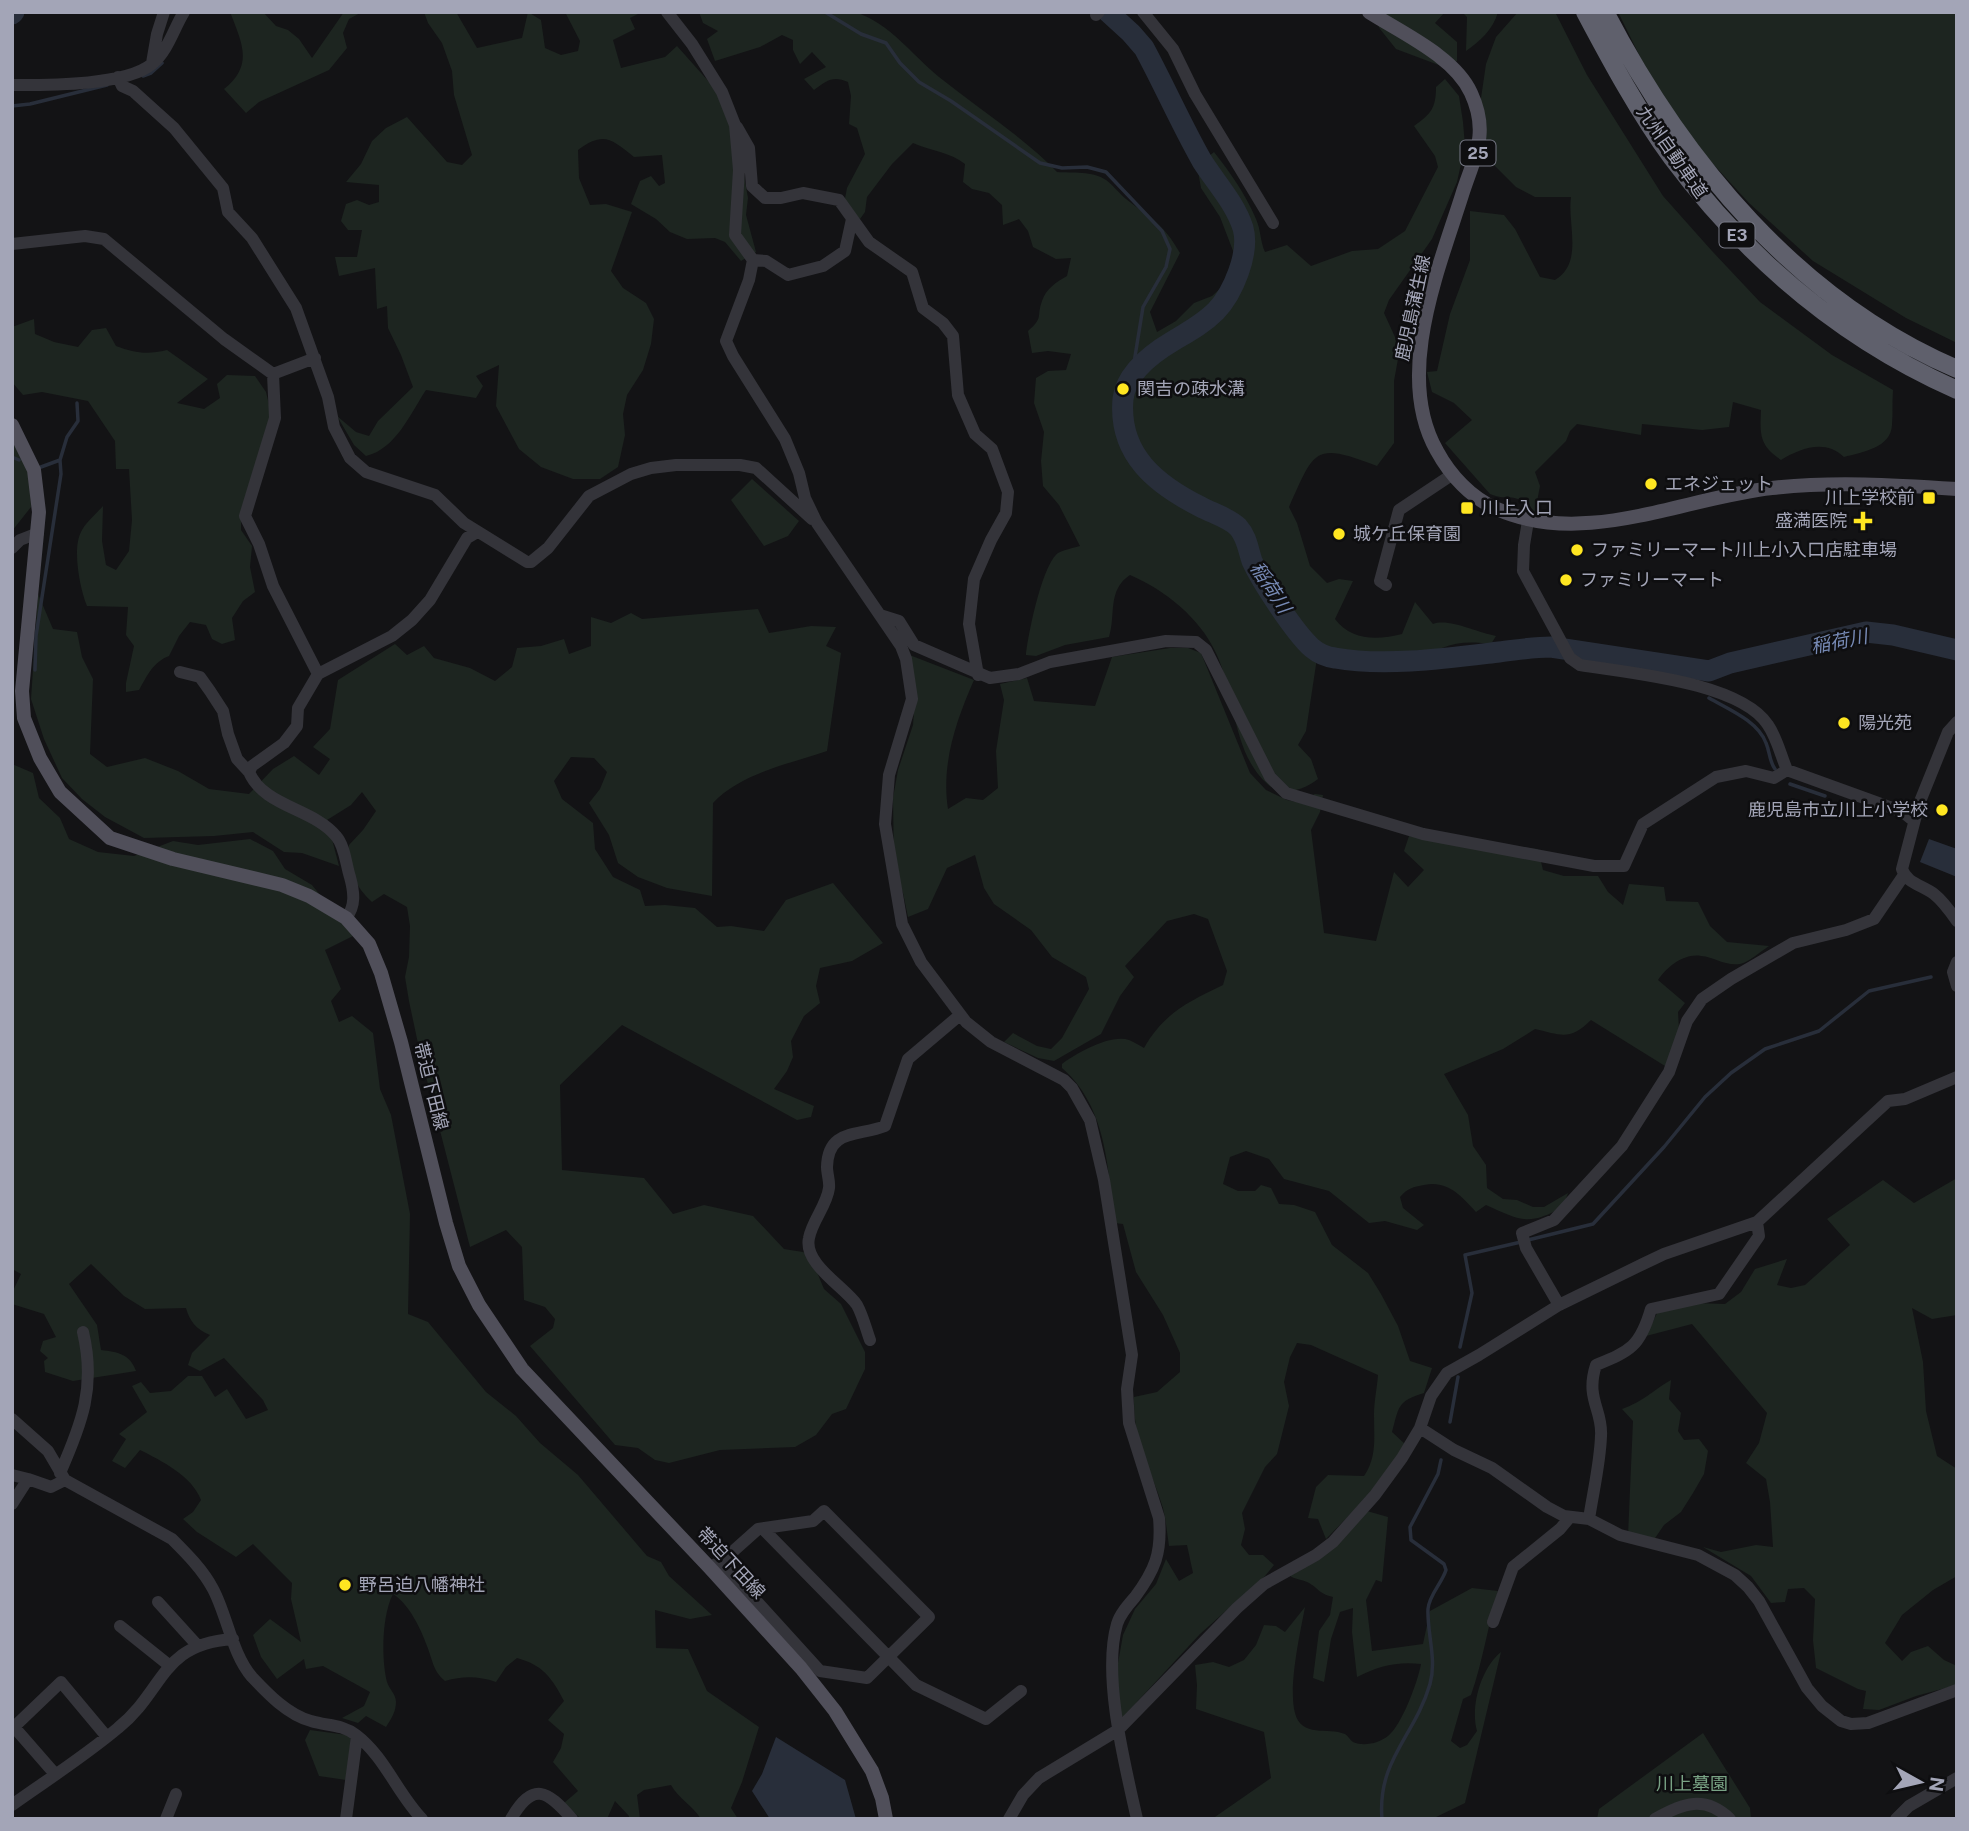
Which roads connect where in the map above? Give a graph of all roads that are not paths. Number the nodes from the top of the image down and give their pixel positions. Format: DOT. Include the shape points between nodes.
graph roads {
  1 [pos="164,12"];
  2 [pos="184,12"];
  3 [pos="667,12"];
  4 [pos="1143,12"];
  5 [pos="1369,12"];
  6 [pos="1585,12"];
  7 [pos="1605,12"];
  8 [pos="152,64"];
  9 [pos="118,77"];
  10 [pos="12,85"];
  11 [pos="734,122"];
  12 [pos="852,219"];
  13 [pos="1273,223"];
  14 [pos="12,244"];
  15 [pos="753,260"];
  16 [pos="316,358"];
  17 [pos="1957,369"];
  18 [pos="273,374"];
  19 [pos="1957,390"];
  20 [pos="12,425"];
  21 [pos="1453,474"];
  22 [pos="1957,489"];
  23 [pos="1528,521"];
  24 [pos="817,523"];
  25 [pos="477,532"];
  26 [pos="38,533"];
  27 [pos="12,548"];
  28 [pos="1387,585"];
  29 [pos="880,615"];
  30 [pos="180,671"];
  31 [pos="318,674"];
  32 [pos="978,675"];
  33 [pos="1957,722"];
  34 [pos="1787,770"];
  35 [pos="249,772"];
  36 [pos="1914,821"];
  37 [pos="1904,875"];
  38 [pos="346,918"];
  39 [pos="1957,921"];
  40 [pos="1957,962"];
  41 [pos="1957,986"];
  42 [pos="960,1015"];
  43 [pos="1957,1077"];
  44 [pos="1757,1222"];
  45 [pos="1559,1305"];
  46 [pos="83,1332"];
  47 [pos="870,1340"];
  48 [pos="12,1419"];
  49 [pos="1420,1428"];
  50 [pos="12,1475"];
  51 [pos="62,1476"];
  52 [pos="28,1479"];
  53 [pos="12,1504"];
  54 [pos="1570,1517"];
  55 [pos="1589,1519"];
  56 [pos="764,1530"];
  57 [pos="715,1565"];
  58 [pos="159,1602"];
  59 [pos="1493,1622"];
  60 [pos="120,1626"];
  61 [pos="233,1639"];
  62 [pos="197,1645"];
  63 [pos="888,1658"];
  64 [pos="170,1666"];
  65 [pos="1957,1690"];
  66 [pos="1021,1691"];
  67 [pos="1118,1730"];
  68 [pos="357,1736"];
  69 [pos="107,1737"];
  70 [pos="55,1774"];
  71 [pos="1957,1778"];
  72 [pos="176,1794"];
  73 [pos="12,1805"];
  74 [pos="166,1819"];
  75 [pos="346,1819"];
  76 [pos="422,1819"];
  77 [pos="511,1819"];
  78 [pos="572,1819"];
  79 [pos="886,1819"];
  80 [pos="1009,1819"];
  81 [pos="1137,1819"];
  82 [pos="1656,1819"];
  83 [pos="1730,1819"];
  84 [pos="1896,1819"];
  1 -- 8 [label="street"];
  2 -- 8 [label="street"];
  3 -- 11 [label="street" via="722,92"];
  4 -- 13 [label="street" via="1173,49"];
  5 -- 21 [label="main road, 鹿児島蒲生線 / 25" via="1441,58 1463,80 1474,101 1479,152 1429,307 1418,373 1419,400 1430,439"];
  6 -- 19 [label="highway, 九州自動車道 / E3" via="1671,156 1734,233 1832,318 1904,364"];
  7 -- 17 [label="highway, 九州自動車道 / E3" via="1685,144 1757,229 1844,304"];
  8 -- 9 [label="street"];
  9 -- 10 [label="street" via="72,85"];
  9 -- 16 [label="street" via="122,86 174,128 223,188 228,212 252,238 296,308"];
  11 -- 12 [label="street" via="749,148 752,186 765,198 803,193 839,200"];
  11 -- 15 [label="street" via="739,170 735,235"];
  12 -- 15 [label="street" via="845,251 823,266 789,275 766,261"];
  12 -- 32 [label="street" via="869,242 912,272 923,308 953,336 958,395 975,434 992,449 1008,492 1006,513 974,579 969,624"];
  14 -- 18 [label="street" via="85,236 104,239"];
  15 -- 24 [label="street" via="726,341 785,439"];
  16 -- 18 [label="street"];
  16 -- 25 [label="street" via="334,427 350,458 366,472 435,495"];
  18 -- 31 [label="street" via="275,418 245,516 272,586"];
  20 -- 26 [label="main road, 帯迫下田線" via="34,470"];
  21 -- 23 [label="main road, 鹿児島蒲生線 / 25" via="1477,498"];
  21 -- 28 [label="street" via="1399,510 1380,581"];
  22 -- 23 [label="main road, 鹿児島蒲生線 / 25" via="1811,484 1742,492 1581,524"];
  23 -- 34 [label="street" via="1523,571 1570,658 1580,665 1716,690 1767,723"];
  24 -- 25 [label="street" via="755,468 676,465 638,471 589,496 548,548 531,562"];
  24 -- 29 [label="street"];
  25 -- 31 [label="street" via="467,538 430,600 412,620 393,636"];
  26 -- 27 [label="street"];
  26 -- 38 [label="main road, 帯迫下田線" via="21,700 23,718 60,792 110,838 173,859 282,885"];
  29 -- 32 [label="street" via="899,621 914,645"];
  29 -- 42 [label="street" via="906,659 912,699 886,796 885,824 897,900 913,950"];
  30 -- 35 [label="street" via="200,677 205,684 223,711 237,759"];
  31 -- 35 [label="street" via="298,708 297,726"];
  32 -- 34 [label="street" via="998,678 1050,662 1166,641 1196,642 1206,650 1270,778 1282,791 1423,834 1594,866 1624,866 1643,824 1716,777 1746,771 1774,778"];
  33 -- 36 [label="street" via="1948,732"];
  34 -- 36 [label="street" via="1903,812"];
  35 -- 38 [label="street" via="262,790 336,836 353,889 354,909"];
  36 -- 37 [label="street"];
  37 -- 39 [label="street" via="1932,892"];
  37 -- 45 [label="street" via="1874,919 1793,943 1702,999 1687,1021 1669,1072 1622,1146 1554,1220 1521,1233"];
  38 -- 57 [label="main road, 帯迫下田線" via="369,944 381,973 446,1223 459,1266 479,1305 522,1369"];
  40 -- 41 [label="street" via="1953,972"];
  42 -- 47 [label="street" via="908,1059 885,1126 842,1136 832,1146 827,1165 830,1189 808,1240 813,1258 856,1305"];
  42 -- 67 [label="street" via="991,1042 1072,1088 1090,1121 1104,1181 1132,1355 1129,1423 1160,1531 1152,1574 1118,1619 1113,1638"];
  43 -- 44 [label="street" via="1905,1100 1888,1101"];
  44 -- 45 [label="street" via="1664,1254"];
  44 -- 55 [label="street" via="1759,1236 1719,1294 1651,1309 1646,1327 1628,1352 1595,1366 1592,1398 1602,1433"];
  45 -- 49 [label="street" via="1447,1373 1425,1406"];
  46 -- 51 [label="street" via="88,1354 86,1407"];
  48 -- 51 [label="street" via="48,1451"];
  49 -- 54 [label="street"];
  49 -- 67 [label="street" via="1375,1495 1333,1542 1264,1584"];
  50 -- 52 [label="street"];
  51 -- 52 [label="street" via="51,1487"];
  51 -- 61 [label="street" via="172,1539 213,1589"];
  52 -- 53 [label="street"];
  54 -- 55 [label="street"];
  54 -- 59 [label="street" via="1513,1567"];
  55 -- 65 [label="street" via="1619,1535 1698,1555 1741,1580 1767,1614 1807,1688 1841,1721 1868,1723"];
  56 -- 57 [label="street" via="758,1529"];
  56 -- 63 [label="street"];
  56 -- 63 [label="street" via="813,1521 824,1511 929,1617"];
  57 -- 63 [label="street" via="820,1671 867,1678"];
  57 -- 79 [label="main road, 帯迫下田線" via="835,1711 872,1770"];
  58 -- 62 [label="street"];
  60 -- 64 [label="street"];
  61 -- 62 [label="street"];
  61 -- 68 [label="street" via="250,1675 290,1713 345,1727"];
  62 -- 64 [label="street"];
  63 -- 66 [label="street" via="916,1685 986,1719"];
  64 -- 69 [label="street" via="150,1695"];
  67 -- 80 [label="street" via="1039,1778"];
  67 -- 81 [label="street"];
  68 -- 75 [label="street"];
  68 -- 76 [label="street" via="371,1748"];
  69 -- 70 [label="street"];
  69 -- 70 [label="street" via="61,1682 14,1727"];
  70 -- 73 [label="street"];
  71 -- 84 [label="street" via="1909,1806"];
  72 -- 74 [label="street"];
  77 -- 78 [label="street" via="521,1801 536,1793 556,1801"];
  82 -- 83 [label="street" via="1682,1806 1700,1804 1716,1807"];
}
